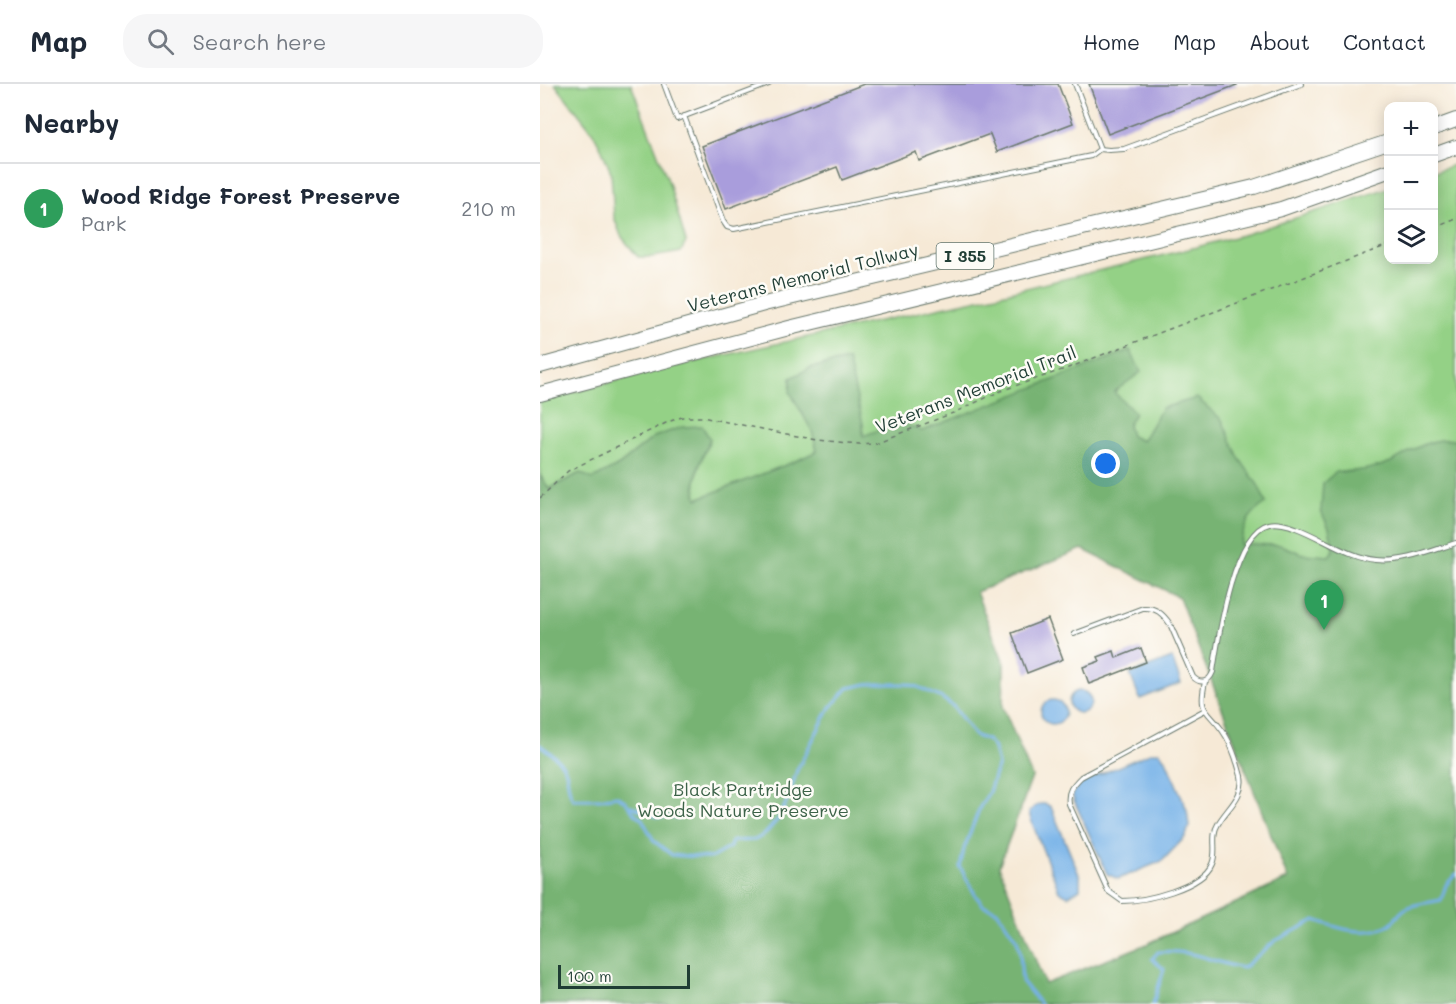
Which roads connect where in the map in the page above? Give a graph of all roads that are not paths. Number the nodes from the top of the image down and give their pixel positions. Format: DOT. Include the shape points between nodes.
graph roads {
  1 [pos="664,84"];
  2 [pos="769,84"];
  3 [pos="1075,84"];
  4 [pos="1301,84"];
  5 [pos="684,116"];
  6 [pos="1456,120"];
  7 [pos="1438,127"];
  8 [pos="1384,144"];
  9 [pos="1456,147"];
  10 [pos="1100,149"];
  11 [pos="1438,154"];
  12 [pos="1384,173"];
  13 [pos="540,366"];
  14 [pos="540,394"];
  15 [pos="1456,543"];
  16 [pos="1074,634"];
  17 [pos="1205,682"];
  18 [pos="1205,710"];
  1 -- 5 [label="lane" via="677,119"];
  2 -- 5 [label="lane"];
  3 -- 10 [label="lane"];
  4 -- 10 [label="lane" via="1124,149"];
  5 -- 10 [label="lane" via="723,221 734,229 1091,156"];
  6 -- 7 [label="highway"];
  8 -- 13 [label="highway, Veterans Memorial Tollway / I 355" via="1254,187 764,304"];
  9 -- 11 [label="highway"];
  12 -- 14 [label="highway, I 355" via="1281,209 789,328"];
  15 -- 17 [label="lane" via="1395,561 1378,561 1359,558 1295,528 1268,524 1248,540 1239,561 1228,594 1213,672"];
  16 -- 17 [label="lane" via="1151,608 1170,624 1193,677"];
  17 -- 18 [label="lane"];
  18 -- 18 [label="lane" via="1226,736 1241,778 1238,797 1213,836 1212,864 1204,874 1179,889 1122,901 1108,891 1068,795 1081,777"];
}
